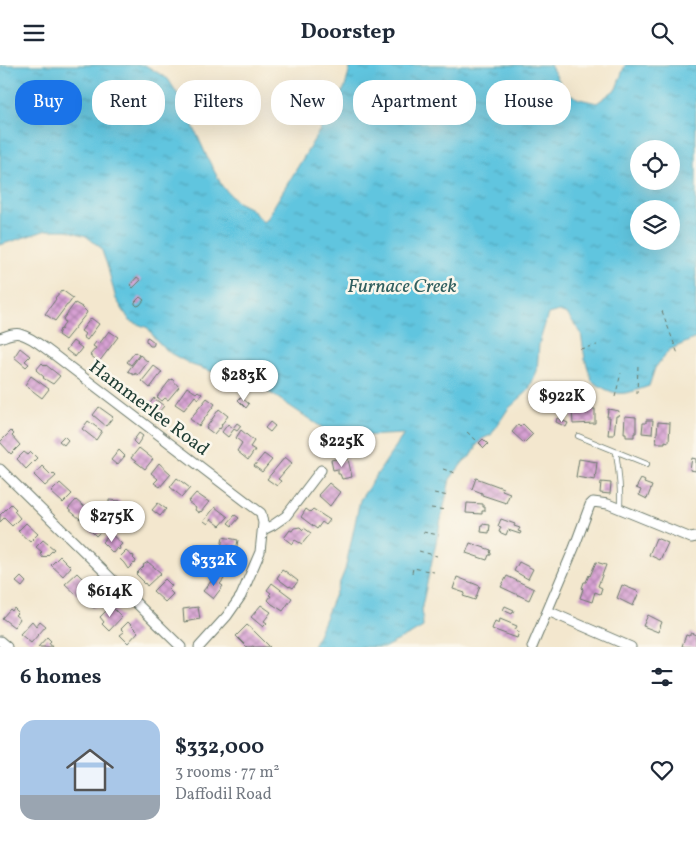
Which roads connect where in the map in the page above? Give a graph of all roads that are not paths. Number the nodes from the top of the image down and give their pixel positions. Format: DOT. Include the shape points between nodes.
graph roads {
  1 [pos="0,338"];
  2 [pos="578,437"];
  3 [pos="616,452"];
  4 [pos="648,464"];
  5 [pos="0,469"];
  6 [pos="321,470"];
  7 [pos="620,509"];
  8 [pos="263,530"];
  9 [pos="696,537"];
  10 [pos="548,611"];
  11 [pos="0,641"];
  12 [pos="7,647"];
  13 [pos="181,647"];
  14 [pos="199,647"];
  15 [pos="532,647"];
  16 [pos="631,647"];
  1 -- 8 [label="street, Hammerlee Road" via="20,334 53,353 261,513"];
  2 -- 3 [label="lane"];
  3 -- 4 [label="lane"];
  3 -- 7 [label="lane"];
  5 -- 13 [label="street"];
  6 -- 8 [label="street" via="286,515"];
  7 -- 9 [label="street" via="681,535"];
  7 -- 10 [label="street" via="594,502 590,505"];
  8 -- 14 [label="street" via="260,552 241,596"];
  10 -- 15 [label="street"];
  10 -- 16 [label="street"];
  11 -- 12 [label="street"];
}
